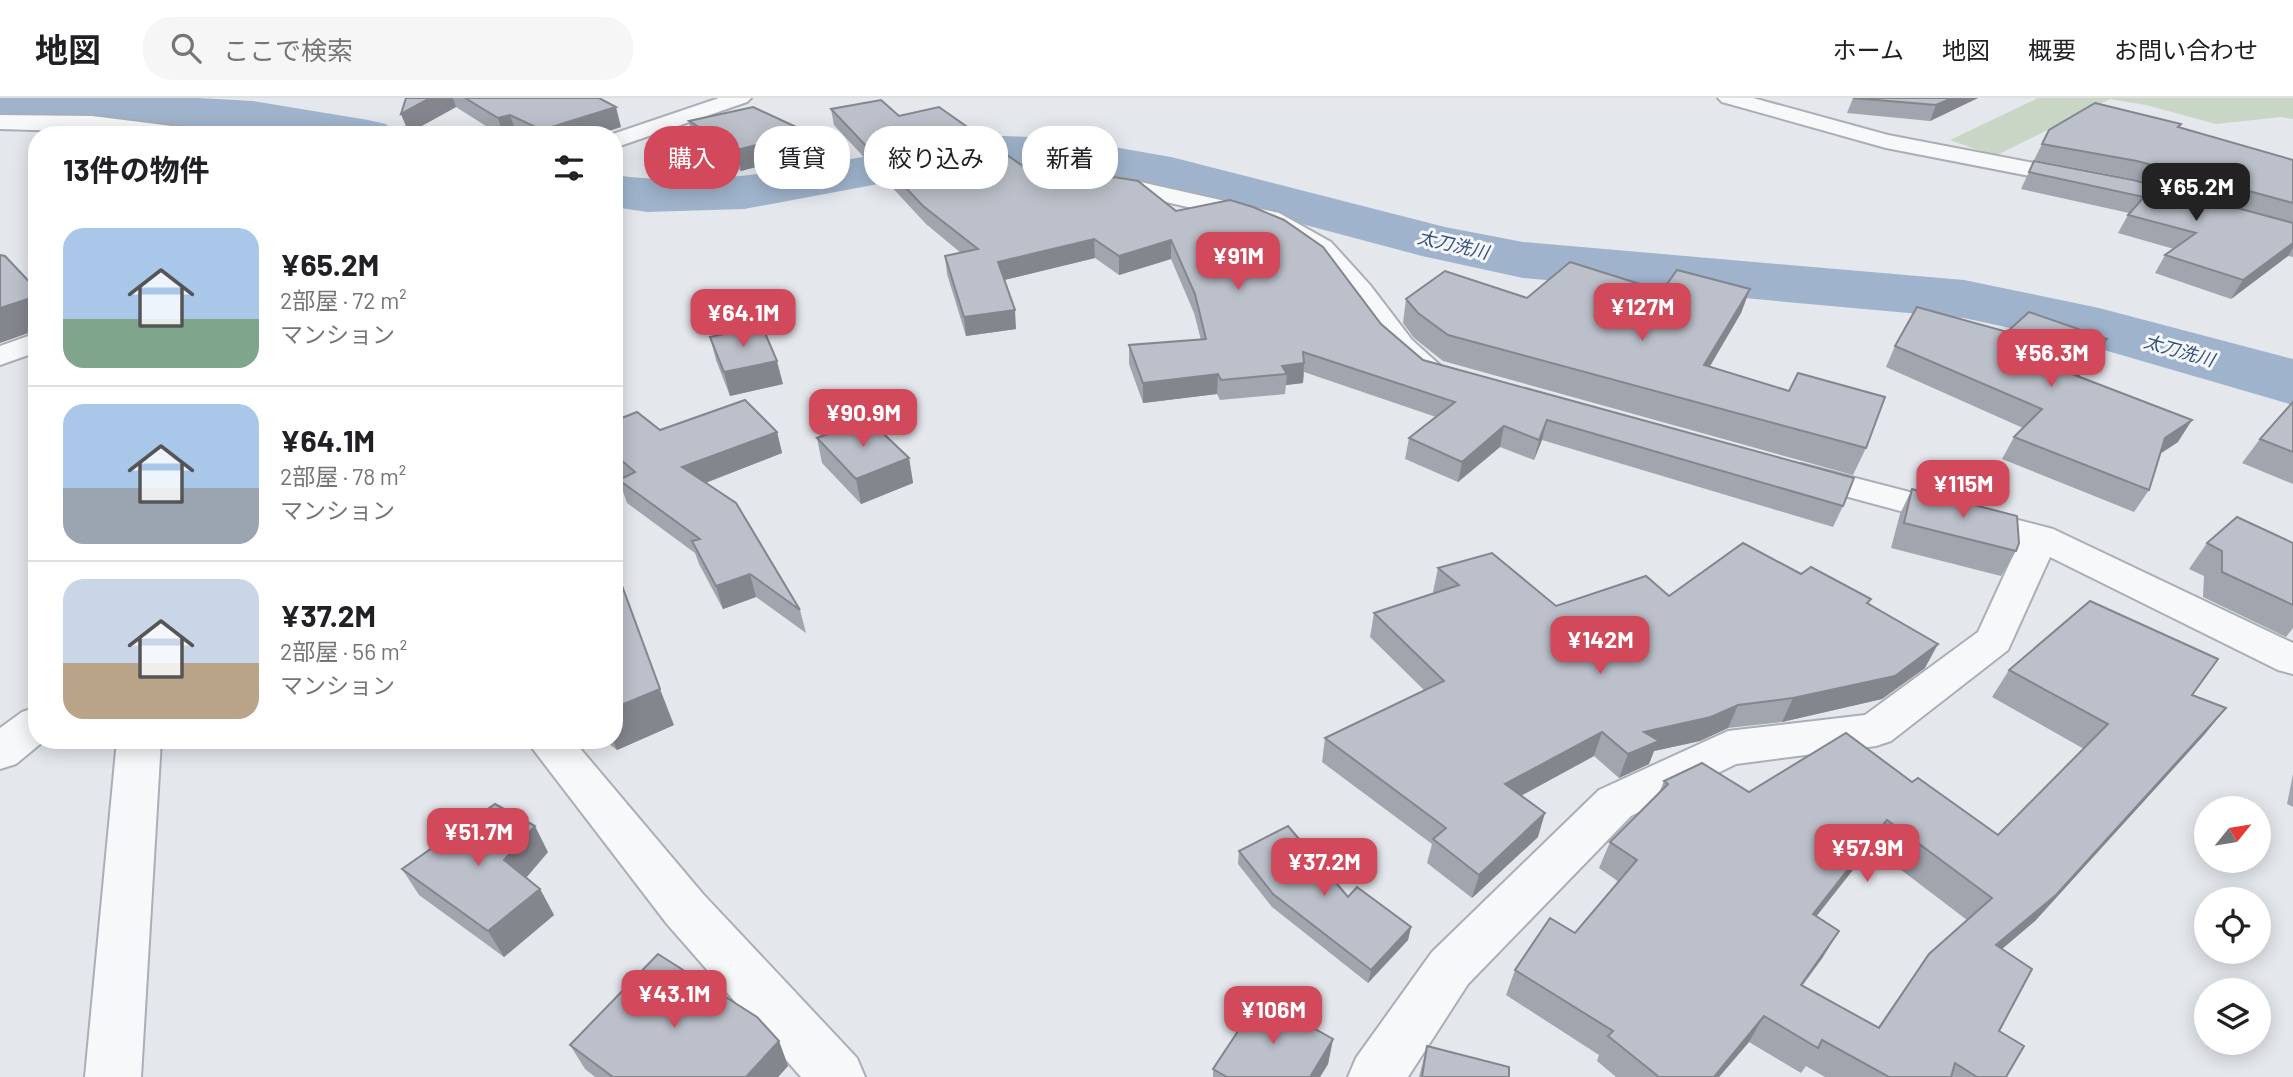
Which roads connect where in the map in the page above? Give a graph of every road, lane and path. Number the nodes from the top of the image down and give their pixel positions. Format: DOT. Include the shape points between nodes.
graph roads {
  1 [pos="740,98"];
  2 [pos="1728,98"];
  3 [pos="0,122"];
  4 [pos="116,126"];
  5 [pos="623,138"];
  6 [pos="2101,183"];
  7 [pos="1118,184"];
  8 [pos="28,345"];
  9 [pos="0,356"];
  10 [pos="1457,378"];
  11 [pos="1772,467"];
  12 [pos="2040,537"];
  13 [pos="2293,660"];
  14 [pos="28,730"];
  15 [pos="138,749"];
  16 [pos="555,749"];
  17 [pos="0,752"];
  18 [pos="113,1077"];
  19 [pos="837,1077"];
  20 [pos="1376,1077"];
  1 -- 5 [label="street"];
  2 -- 6 [label="street" via="1886,141"];
  3 -- 4 [label="street"];
  7 -- 10 [label="street" via="1270,218 1322,248 1401,346 1431,370"];
  8 -- 9 [label="street"];
  11 -- 12 [label="street"];
  12 -- 13 [label="street"];
  12 -- 20 [label="street" via="1994,640 1876,730 1728,748 1615,803 1450,968"];
  14 -- 17 [label="street"];
  15 -- 18 [label="street"];
  16 -- 19 [label="street" via="685,909"];
}
